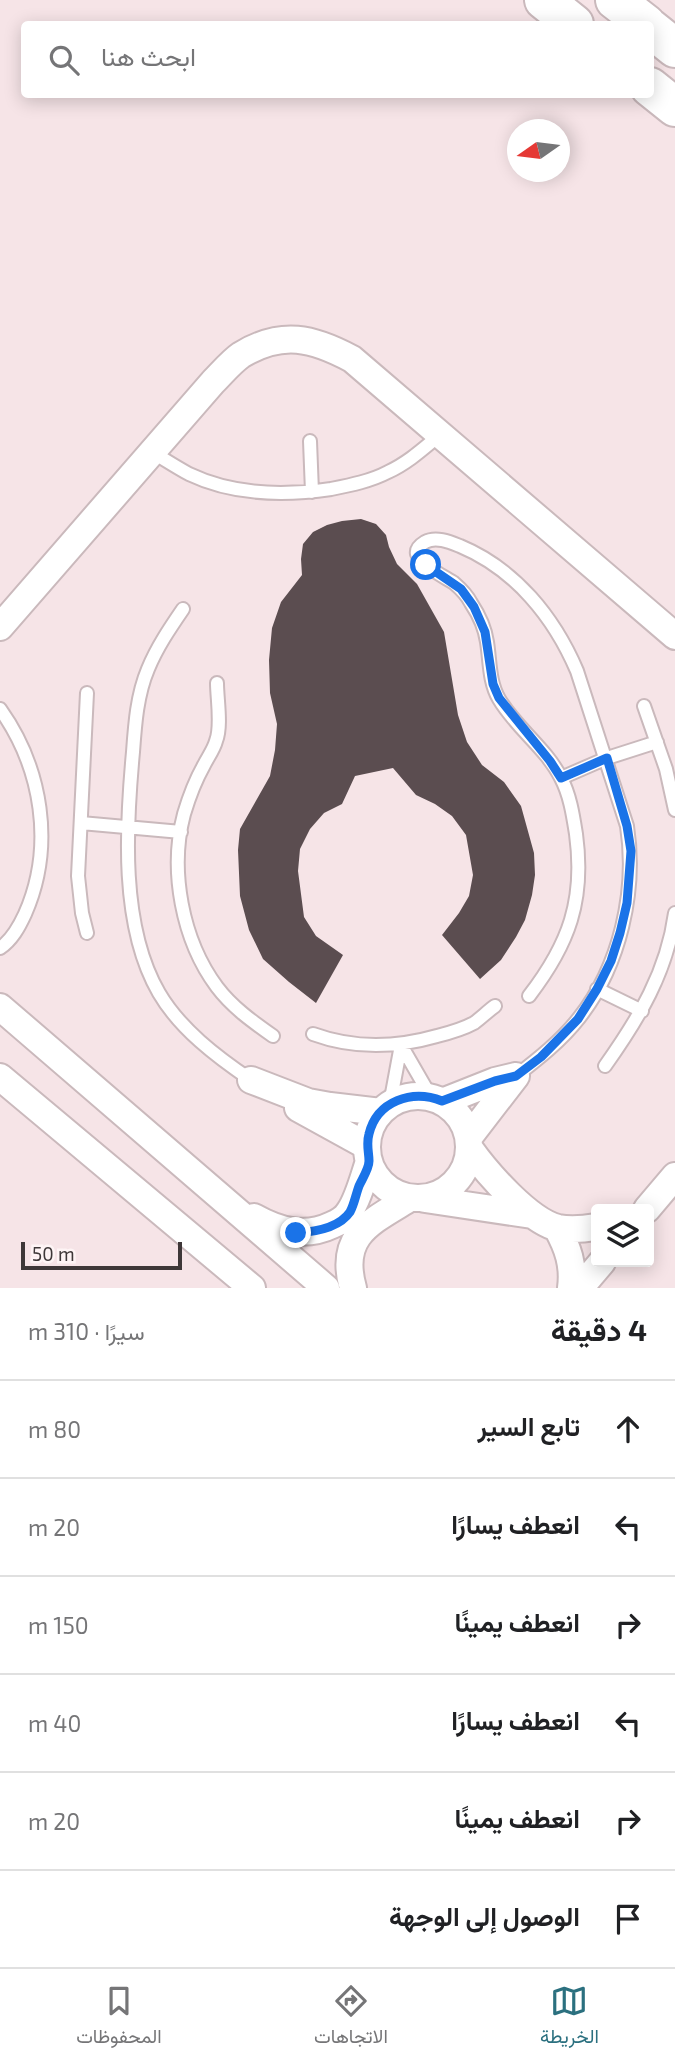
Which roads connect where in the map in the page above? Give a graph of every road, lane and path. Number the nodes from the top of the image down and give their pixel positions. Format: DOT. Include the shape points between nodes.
graph roads {
  1 [pos="544,0"];
  2 [pos="615,0"];
  3 [pos="570,21"];
  4 [pos="642,21"];
  5 [pos="654,31"];
  6 [pos="675,48"];
  7 [pos="654,90"];
  8 [pos="675,107"];
  9 [pos="441,435"];
  10 [pos="310,441"];
  11 [pos="152,452"];
  12 [pos="312,492"];
  13 [pos="183,609"];
  14 [pos="0,627"];
  15 [pos="675,636"];
  16 [pos="216,683"];
  17 [pos="88,693"];
  18 [pos="644,706"];
  19 [pos="0,709"];
  20 [pos="657,742"];
  21 [pos="607,758"];
  22 [pos="561,778"];
  23 [pos="675,810"];
  24 [pos="80,823"];
  25 [pos="129,827"];
  26 [pos="181,832"];
  27 [pos="675,913"];
  28 [pos="87,933"];
  29 [pos="0,948"];
  30 [pos="597,989"];
  31 [pos="529,996"];
  32 [pos="495,1006"];
  33 [pos="0,1007"];
  34 [pos="642,1011"];
  35 [pos="313,1034"];
  36 [pos="273,1036"];
  37 [pos="401,1045"];
  38 [pos="605,1066"];
  39 [pos="516,1076"];
  40 [pos="0,1077"];
  41 [pos="251,1080"];
  42 [pos="436,1099"];
  43 [pos="386,1108"];
  44 [pos="469,1143"];
  45 [pos="368,1154"];
  46 [pos="675,1176"];
  47 [pos="418,1199"];
  48 [pos="226,1202"];
  49 [pos="650,1204"];
  50 [pos="545,1221"];
  51 [pos="591,1228"];
  52 [pos="598,1267"];
  53 [pos="252,1288"];
  54 [pos="326,1288"];
  55 [pos="353,1288"];
  56 [pos="570,1288"];
  57 [pos="580,1288"];
  1 -- 3 [label="highway"];
  2 -- 4 [label="highway"];
  5 -- 6 [label="highway"];
  7 -- 8 [label="highway"];
  9 -- 11 [label="street" via="352,359 326,345 296,339 269,343 240,356"];
  9 -- 12 [label="lane" via="389,472"];
  9 -- 15 [label="street"];
  10 -- 12 [label="lane"];
  11 -- 12 [label="lane" via="191,475 244,490 276,495"];
  11 -- 14 [label="street"];
  13 -- 25 [label="lane" via="147,669 140,694"];
  16 -- 26 [label="lane" via="217,740 191,793"];
  17 -- 24 [label="lane"];
  18 -- 20 [label="lane"];
  19 -- 29 [label="lane" via="18,736 32,772 41,833 31,898 18,927"];
  20 -- 21 [label="lane"];
  20 -- 23 [label="lane"];
  21 -- 22 [label="lane"];
  21 -- 22 [label="lane" via="568,649 536,601 503,572 466,549 436,539 421,544 417,556 461,589 474,607 485,632 499,698"];
  21 -- 30 [label="lane" via="631,851 620,933"];
  22 -- 31 [label="lane" via="573,814 578,888 561,949"];
  24 -- 25 [label="lane"];
  24 -- 28 [label="lane" via="78,876"];
  25 -- 26 [label="lane"];
  25 -- 41 [label="lane" via="137,935 152,981 187,1028"];
  26 -- 36 [label="lane" via="179,883 197,954 218,989"];
  27 -- 34 [label="lane" via="664,960"];
  30 -- 34 [label="lane"];
  30 -- 39 [label="lane" via="578,1019"];
  32 -- 37 [label="lane" via="473,1023"];
  33 -- 48 [label="street"];
  34 -- 38 [label="lane"];
  35 -- 37 [label="lane" via="348,1044"];
  37 -- 42 [label="lane"];
  37 -- 43 [label="lane"];
  39 -- 42 [label="street"];
  39 -- 44 [label="street"];
  40 -- 53 [label="street"];
  41 -- 43 [label="street" via="308,1102"];
  41 -- 45 [label="street" via="313,1115"];
  42 -- 43 [label="street" via="408,1097"];
  42 -- 44 [label="street" via="459,1116"];
  43 -- 45 [label="street" via="373,1124"];
  44 -- 47 [label="street" via="468,1161 457,1182"];
  44 -- 50 [label="street" via="509,1195"];
  45 -- 47 [label="street" via="373,1172 383,1184 395,1194"];
  45 -- 48 [label="street" via="350,1212 320,1230 296,1233 280,1229"];
  46 -- 49 [label="street"];
  47 -- 50 [label="street"];
  47 -- 55 [label="street" via="370,1222 355,1238 349,1263"];
  48 -- 54 [label="street"];
  50 -- 51 [label="street"];
  50 -- 56 [label="street" via="567,1245 572,1265"];
  52 -- 57 [label="street"];
}
